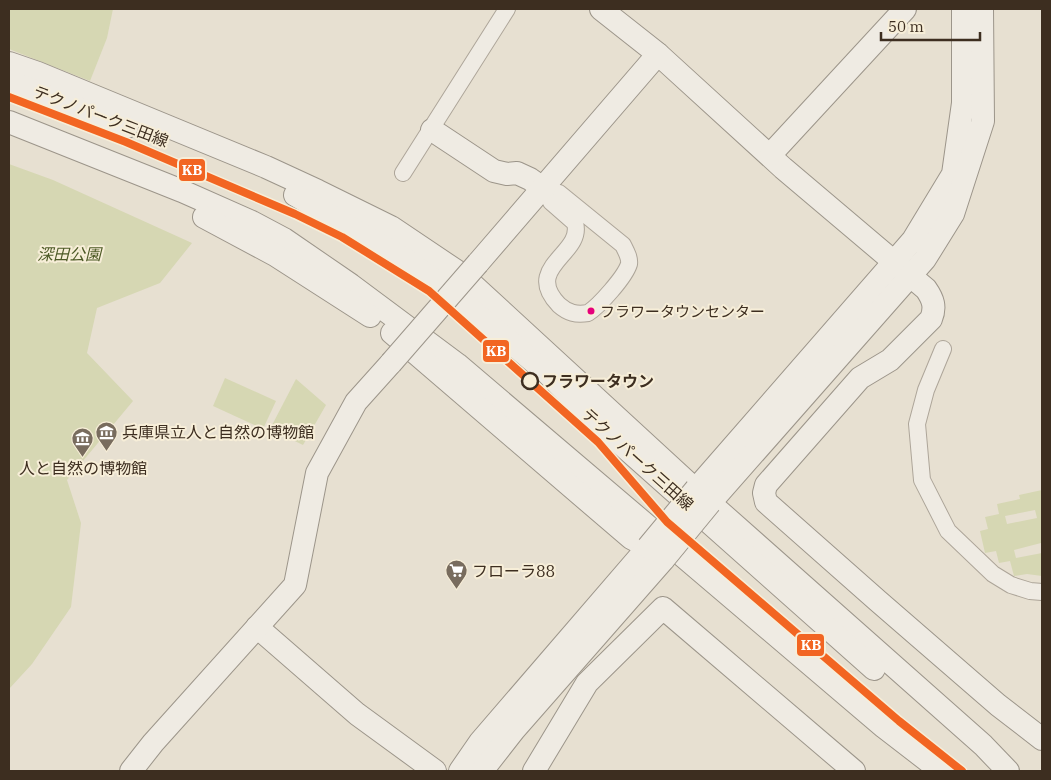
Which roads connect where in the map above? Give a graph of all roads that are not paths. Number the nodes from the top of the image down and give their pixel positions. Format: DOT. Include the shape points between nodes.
graph roads {
  1 [pos="507,9"];
  2 [pos="601,9"];
  3 [pos="905,9"];
  4 [pos="963,9"];
  5 [pos="982,9"];
  6 [pos="658,54"];
  7 [pos="9,63"];
  8 [pos="9,67"];
  9 [pos="9,81"];
  10 [pos="35,90"];
  11 [pos="9,122"];
  12 [pos="432,130"];
  13 [pos="9,131"];
  14 [pos="9,138"];
  15 [pos="770,154"];
  16 [pos="96,157"];
  17 [pos="404,173"];
  18 [pos="544,189"];
  19 [pos="298,197"];
  20 [pos="284,239"];
  21 [pos="902,269"];
  22 [pos="478,289"];
  23 [pos="381,323"];
  24 [pos="943,349"];
  25 [pos="703,496"];
  26 [pos="656,553"];
  27 [pos="1042,592"];
  28 [pos="257,627"];
  29 [pos="1042,740"];
  30 [pos="983,745"];
  31 [pos="131,771"];
  32 [pos="435,771"];
  33 [pos="460,771"];
  34 [pos="482,771"];
  35 [pos="534,771"];
  36 [pos="854,771"];
  37 [pos="917,771"];
  38 [pos="942,771"];
  39 [pos="995,771"];
  40 [pos="1008,771"];
  41 [pos="1024,771"];
  1 -- 12 [label="street"];
  2 -- 6 [label="main road"];
  3 -- 15 [label="main road"];
  4 -- 21 [label="main road" via="963,102 953,174 913,240"];
  5 -- 21 [label="main road" via="983,121 953,214 925,259"];
  6 -- 15 [label="main road"];
  6 -- 18 [label="main road"];
  7 -- 22 [label="main road" via="266,166 318,191 391,227"];
  8 -- 10 [label="main road" via="25,76"];
  9 -- 10 [label="main road, テクノパーク三田線"];
  10 -- 19 [label="main road, テクノパーク三田線"];
  11 -- 16 [label="main road"];
  12 -- 17 [label="street"];
  12 -- 18 [label="main road" via="494,171 518,173"];
  13 -- 16 [label="main road"];
  14 -- 23 [label="main road" via="148,191 223,226"];
  15 -- 21 [label="main road"];
  16 -- 20 [label="main road" via="224,210"];
  18 -- 18 [label="street" via="559,193 624,246 628,255 629,264 617,283 588,313 572,314 553,299 550,292 548,274 571,243 576,228 575,223 551,202"];
  18 -- 28 [label="main road, bridge" via="356,402 317,473 295,585"];
  19 -- 22 [label="main road" via="347,215"];
  19 -- 39 [label="main road, テクノパーク三田線" via="405,259 453,294 547,373 595,421 816,618"];
  20 -- 23 [label="main road"];
  20 -- 38 [label="main road" via="457,364 884,727"];
  21 -- 25 [label="main road"];
  21 -- 29 [label="main road" via="932,298 934,313 931,319 890,360 860,378 766,485 766,502 885,608"];
  22 -- 25 [label="main road"];
  23 -- 26 [label="main road" via="604,516"];
  24 -- 27 [label="street" via="926,390 917,424 922,480 948,531 993,574 1011,585"];
  25 -- 26 [label="main road, bridge"];
  25 -- 30 [label="main road"];
  26 -- 33 [label="main road" via="622,576 480,742"];
  26 -- 34 [label="main road"];
  26 -- 37 [label="main road"];
  28 -- 31 [label="main road"];
  28 -- 32 [label="main road" via="357,714"];
  30 -- 40 [label="main road"];
  30 -- 41 [label="main road"];
  35 -- 36 [label="main road" via="587,683 663,608"];
}
